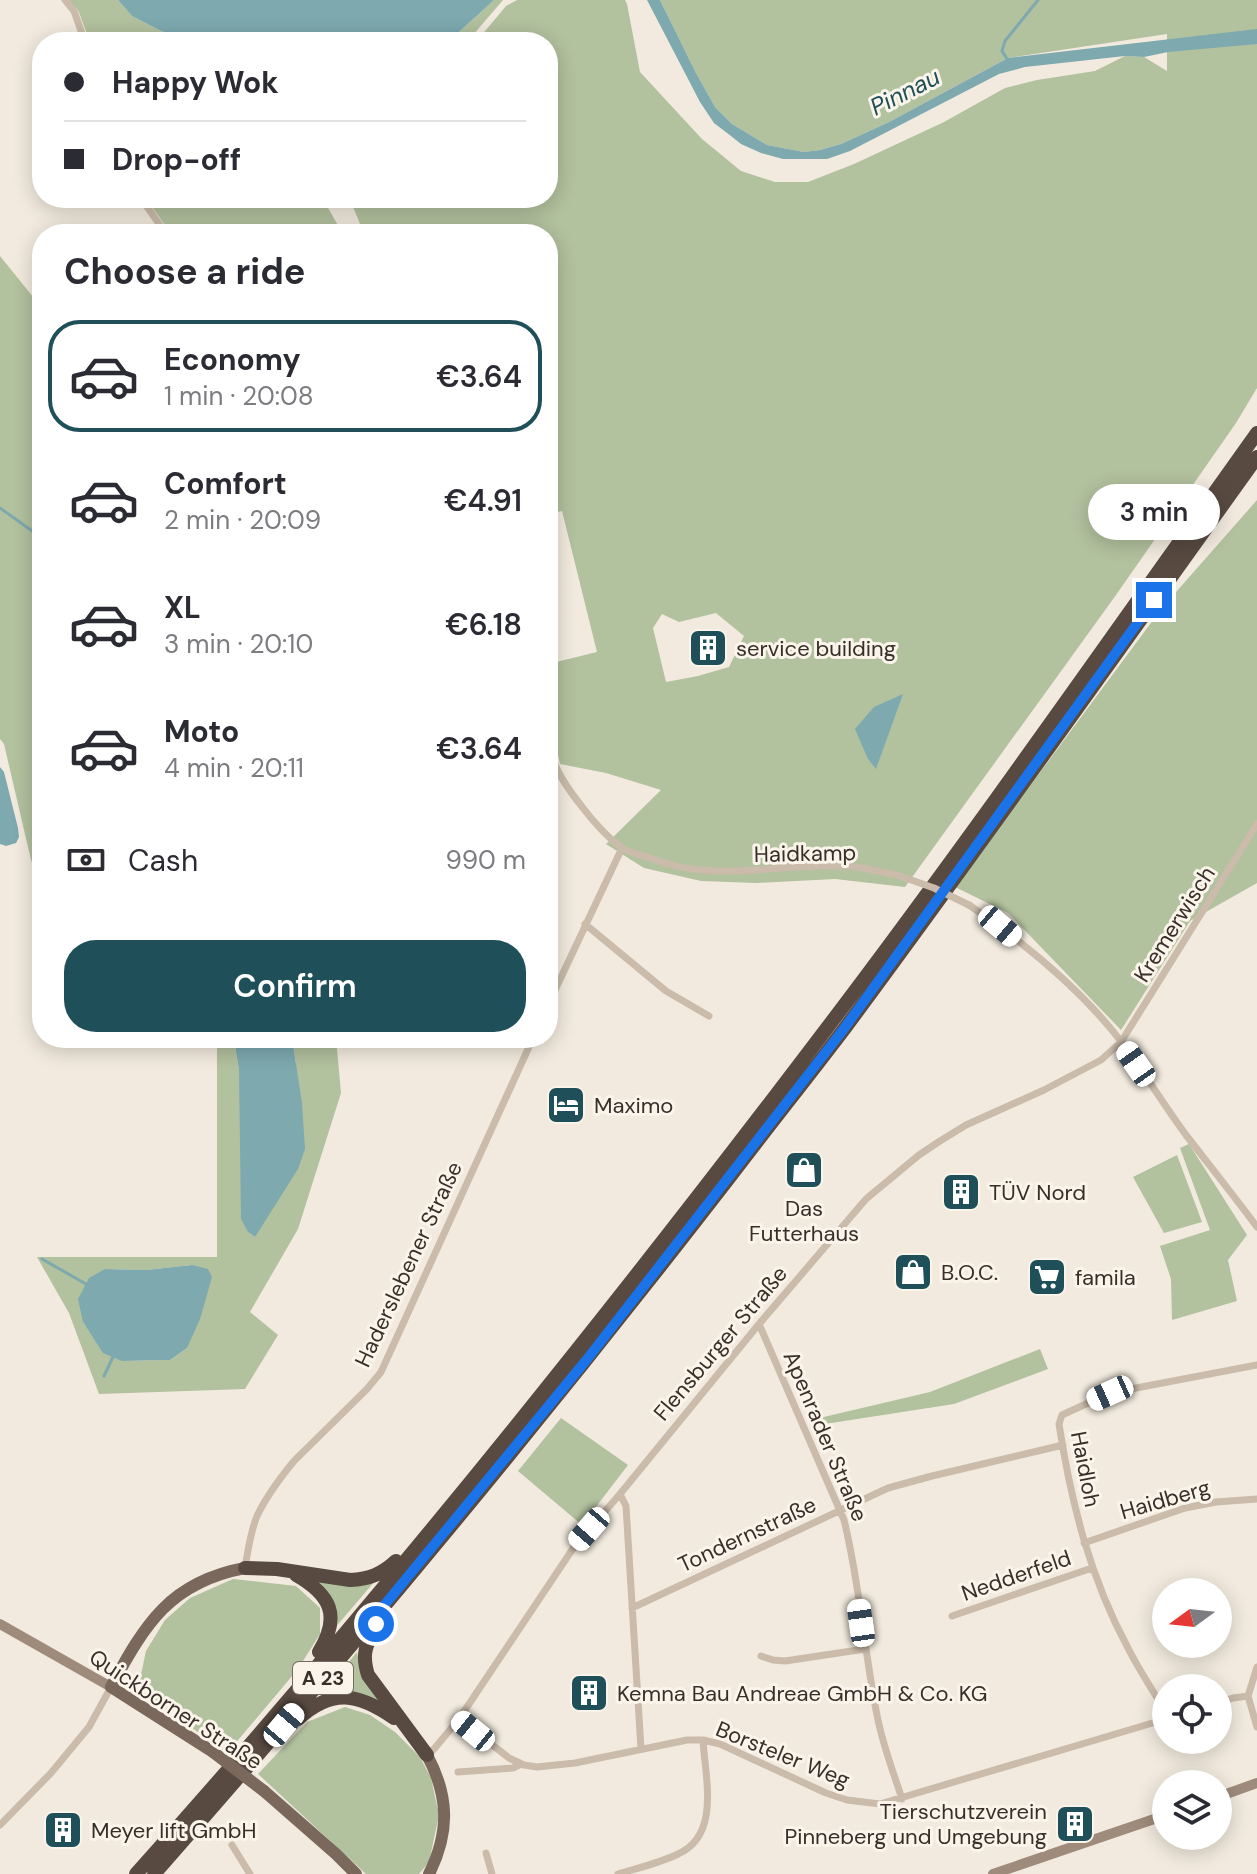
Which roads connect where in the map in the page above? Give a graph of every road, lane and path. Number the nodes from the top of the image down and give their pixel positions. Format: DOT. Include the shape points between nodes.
graph roads {
  1 [pos="65,0"];
  2 [pos="81,32"];
  3 [pos="1257,433"];
  4 [pos="1257,457"];
  5 [pos="558,773"];
  6 [pos="1257,824"];
  7 [pos="622,848"];
  8 [pos="585,924"];
  9 [pos="558,983"];
  10 [pos="709,1016"];
  11 [pos="1121,1042"];
  12 [pos="528,1048"];
  13 [pos="1257,1227"];
  14 [pos="759,1324"];
  15 [pos="1257,1365"];
  16 [pos="1063,1445"];
  17 [pos="620,1494"];
  18 [pos="1257,1499"];
  19 [pos="840,1510"];
  20 [pos="435,1525"];
  21 [pos="1084,1543"];
  22 [pos="245,1568"];
  23 [pos="1092,1568"];
  24 [pos="289,1571"];
  25 [pos="382,1608"];
  26 [pos="632,1608"];
  27 [pos="952,1616"];
  28 [pos="0,1624"];
  29 [pos="865,1649"];
  30 [pos="761,1656"];
  31 [pos="1257,1667"];
  32 [pos="111,1687"];
  33 [pos="1152,1689"];
  34 [pos="294,1693"];
  35 [pos="1248,1696"];
  36 [pos="1232,1698"];
  37 [pos="459,1719"];
  38 [pos="1152,1723"];
  39 [pos="403,1724"];
  40 [pos="1257,1727"];
  41 [pos="703,1740"];
  42 [pos="265,1748"];
  43 [pos="641,1749"];
  44 [pos="427,1755"];
  45 [pos="521,1764"];
  46 [pos="458,1772"];
  47 [pos="1257,1783"];
  48 [pos="1232,1792"];
  49 [pos="902,1799"];
  50 [pos="1152,1820"];
  51 [pos="0,1825"];
  52 [pos="232,1845"];
  53 [pos="486,1853"];
  54 [pos="136,1874"];
  55 [pos="154,1874"];
  56 [pos="250,1874"];
  57 [pos="356,1874"];
  58 [pos="429,1874"];
  59 [pos="492,1874"];
  60 [pos="618,1874"];
  61 [pos="993,1874"];
  1 -- 2 [label="street"];
  3 -- 20 [label="highway, A 23" via="838,1013"];
  4 -- 25 [label="highway, A 23" via="843,1030 588,1358"];
  5 -- 7 [label="street, Haidkamp" via="589,816"];
  6 -- 11 [label="street, Kremerwisch"];
  7 -- 8 [label="street"];
  7 -- 11 [label="street, Haidkamp, bridge" via="695,870 847,866 934,888 1000,926"];
  8 -- 9 [label="street"];
  8 -- 10 [label="street" via="666,991"];
  11 -- 13 [label="street, Haidkamp"];
  11 -- 14 [label="street, Flensburger Straße" via="1101,1060 966,1125 909,1162 864,1201"];
  12 -- 22 [label="street, Haderslebener Straße" via="381,1372 283,1474 257,1516"];
  14 -- 17 [label="street, Flensburger Straße"];
  14 -- 19 [label="street, Apenrader Straße"];
  15 -- 16 [label="street, Haidloh" via="1110,1393 1062,1415"];
  16 -- 19 [label="street, Tondernstraße" via="888,1488"];
  16 -- 21 [label="street, Haidloh"];
  17 -- 26 [label="street" via="626,1506"];
  17 -- 37 [label="street, Flensburger Straße" via="574,1547"];
  18 -- 21 [label="street, Haidberg" via="1185,1508"];
  19 -- 26 [label="street, Tondernstraße"];
  19 -- 29 [label="street, Apenrader Straße"];
  20 -- 24 [label="highway" via="373,1577 350,1580"];
  20 -- 34 [label="highway, A 23"];
  21 -- 23 [label="street, Haidloh"];
  22 -- 24 [label="highway"];
  22 -- 32 [label="main road" via="203,1581 171,1600 146,1627"];
  23 -- 27 [label="street, Nedderfeld"];
  23 -- 33 [label="street, Haidloh"];
  24 -- 34 [label="highway" via="312,1584 331,1613 329,1636"];
  25 -- 39 [label="highway" via="364,1663"];
  25 -- 42 [label="highway, A 23"];
  26 -- 43 [label="street"];
  28 -- 32 [label="main road, Quickborner Straße"];
  29 -- 30 [label="street" via="785,1661"];
  29 -- 49 [label="street, Apenrader Straße" via="878,1719"];
  31 -- 35 [label="street"];
  32 -- 51 [label="street" via="89,1727"];
  32 -- 57 [label="main road, Quickborner Straße, bridge" via="213,1752"];
  34 -- 54 [label="highway, A 23"];
  35 -- 36 [label="street"];
  35 -- 40 [label="street"];
  37 -- 44 [label="street, Flensburger Straße"];
  37 -- 45 [label="street"];
  38 -- 49 [label="street, Borsteler Weg"];
  39 -- 42 [label="highway" via="377,1706 334,1697 309,1709"];
  39 -- 44 [label="highway"];
  41 -- 43 [label="street, Borsteler Weg"];
  41 -- 49 [label="street, Borsteler Weg" via="847,1800 880,1804"];
  41 -- 60 [label="street" via="708,1811 704,1828 681,1853"];
  42 -- 55 [label="highway, A 23"];
  43 -- 45 [label="street, Borsteler Weg" via="575,1763"];
  44 -- 58 [label="main road" via="445,1817"];
  45 -- 46 [label="street, Borsteler Weg"];
  47 -- 48 [label="main road"];
  50 -- 61 [label="main road"];
  52 -- 56 [label="street"];
  53 -- 59 [label="street"];
}
